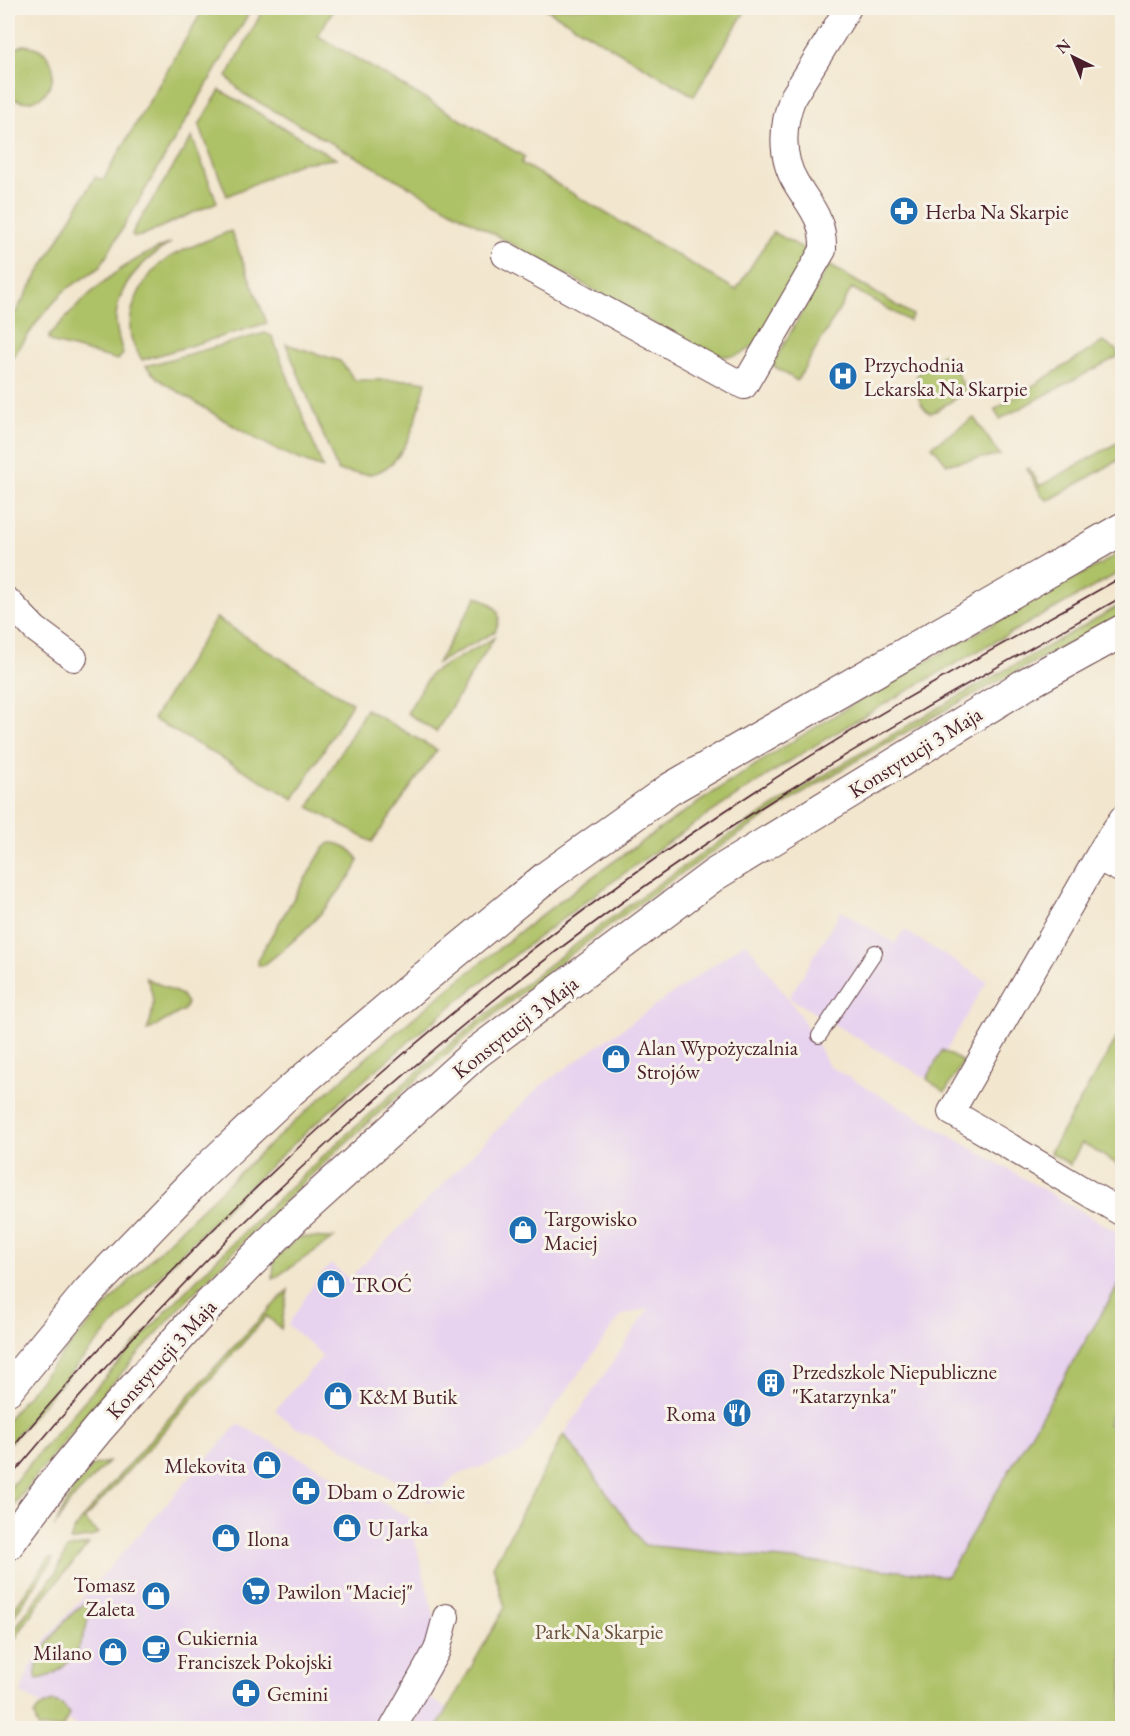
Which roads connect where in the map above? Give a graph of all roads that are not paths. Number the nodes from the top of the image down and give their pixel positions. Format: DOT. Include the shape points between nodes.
graph roads {
  1 [pos="848,8"];
  2 [pos="505,255"];
  3 [pos="1122,529"];
  4 [pos="8,601"];
  5 [pos="1122,631"];
  6 [pos="74,658"];
  7 [pos="1122,819"];
  8 [pos="1098,858"];
  9 [pos="1122,870"];
  10 [pos="875,952"];
  11 [pos="819,1036"];
  12 [pos="1122,1213"];
  13 [pos="8,1389"];
  14 [pos="8,1544"];
  15 [pos="446,1617"];
  16 [pos="393,1728"];
  1 -- 2 [label="street" via="793,97 784,129 788,164 820,220 823,250 744,386"];
  3 -- 13 [label="street" via="670,789 548,876 290,1091 203,1173 89,1292"];
  4 -- 6 [label="street" via="35,629"];
  5 -- 14 [label="street, Konstytucji 3 Maja" via="1026,684 714,875 476,1053 294,1218 198,1317 98,1430"];
  7 -- 8 [label="street"];
  8 -- 9 [label="street"];
  8 -- 12 [label="street" via="951,1112"];
  10 -- 11 [label="lane"];
  15 -- 16 [label="street" via="437,1650"];
}
